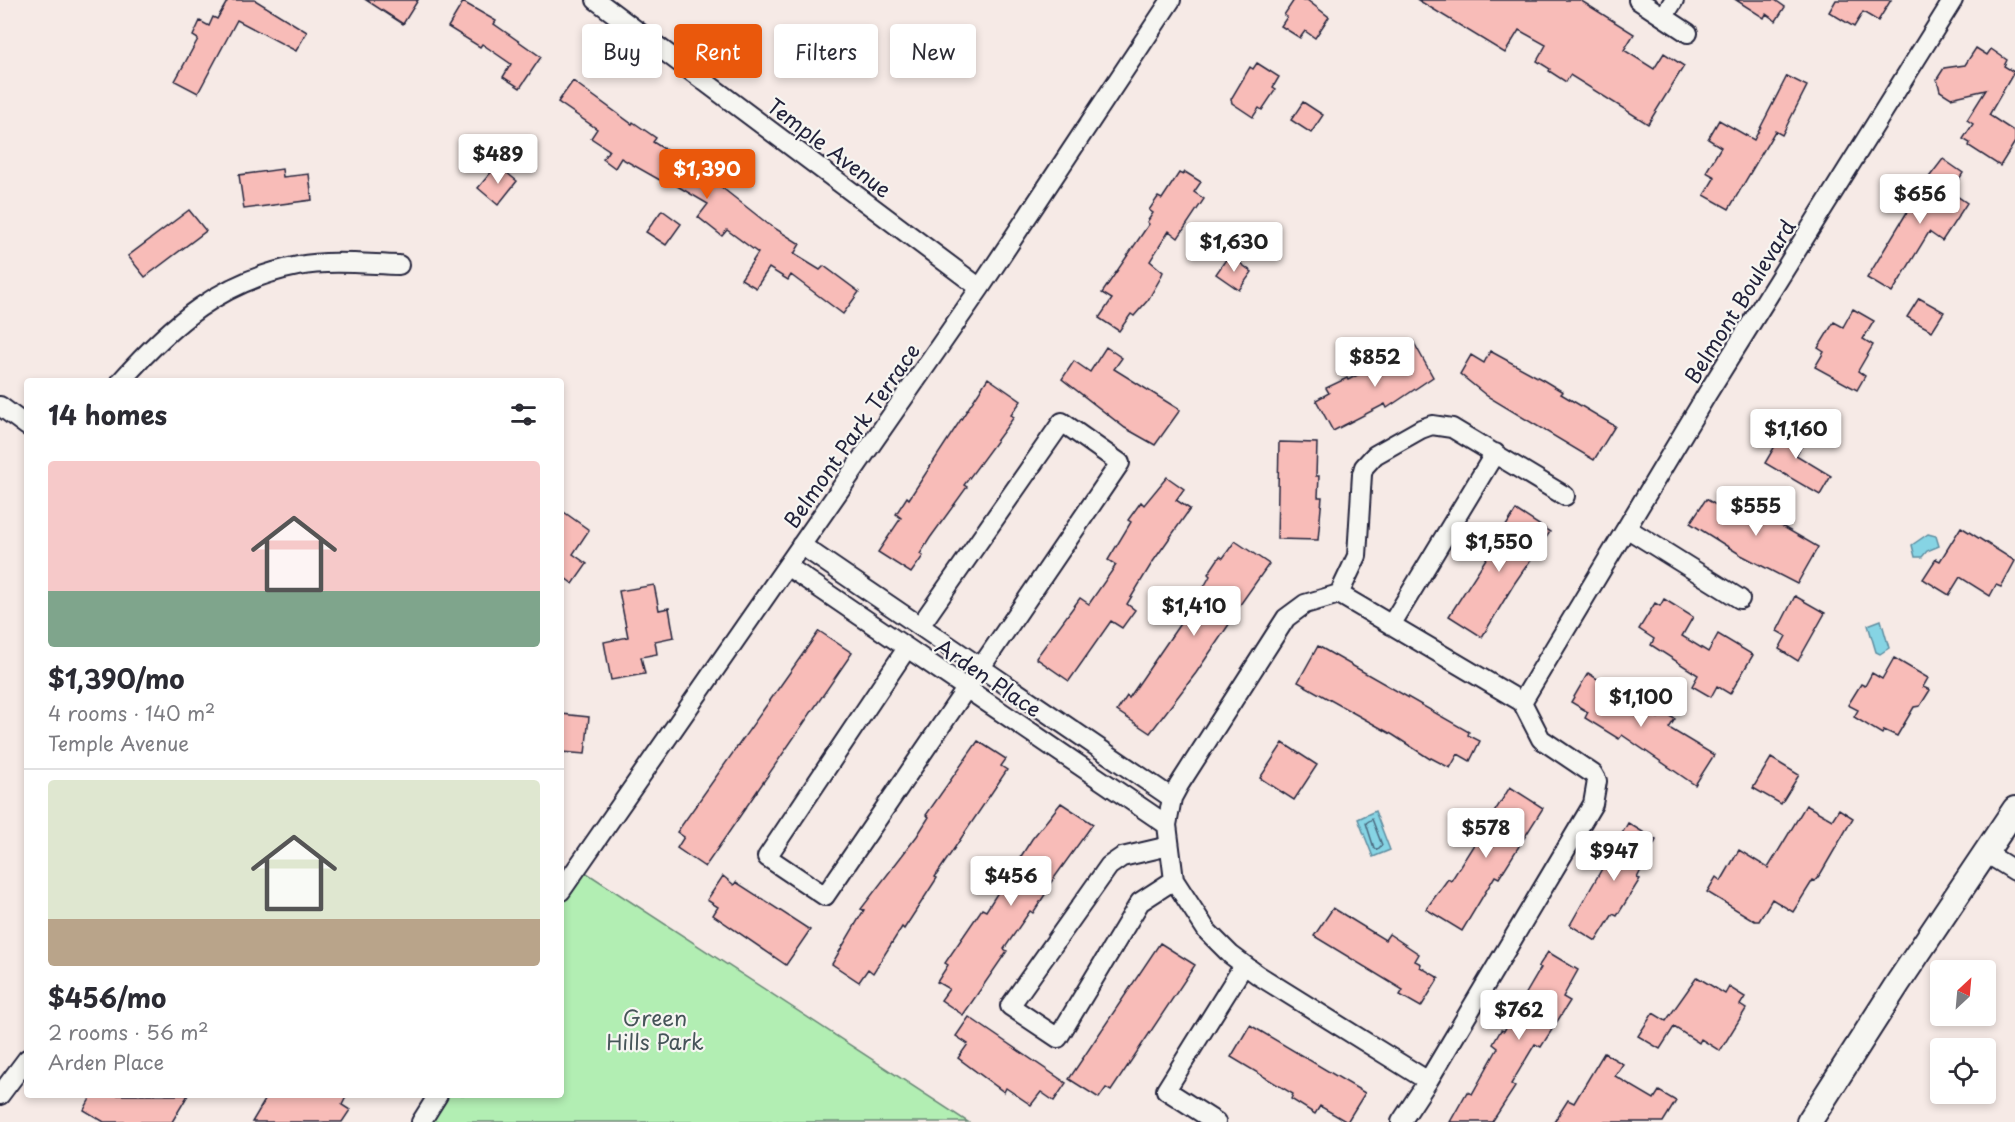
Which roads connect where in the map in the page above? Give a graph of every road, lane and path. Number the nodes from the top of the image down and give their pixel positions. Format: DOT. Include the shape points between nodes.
graph roads {
  1 [pos="596,0"];
  2 [pos="1171,0"];
  3 [pos="1638,0"];
  4 [pos="1674,0"];
  5 [pos="1953,0"];
  6 [pos="1664,16"];
  7 [pos="1688,33"];
  8 [pos="399,265"];
  9 [pos="980,288"];
  10 [pos="124,378"];
  11 [pos="0,406"];
  12 [pos="24,424"];
  13 [pos="1495,453"];
  14 [pos="1565,496"];
  15 [pos="1628,529"];
  16 [pos="801,545"];
  17 [pos="787,566"];
  18 [pos="1339,594"];
  19 [pos="1740,599"];
  20 [pos="1391,625"];
  21 [pos="920,626"];
  22 [pos="907,648"];
  23 [pos="980,667"];
  24 [pos="966,688"];
  25 [pos="1522,702"];
  26 [pos="1172,798"];
  27 [pos="2015,809"];
  28 [pos="1167,825"];
  29 [pos="1168,846"];
  30 [pos="1986,853"];
  31 [pos="569,861"];
  32 [pos="2015,871"];
  33 [pos="564,880"];
  34 [pos="1174,880"];
  35 [pos="1244,965"];
  36 [pos="24,1063"];
  37 [pos="1428,1081"];
  38 [pos="0,1095"];
  39 [pos="436,1098"];
  40 [pos="422,1122"];
  41 [pos="1216,1122"];
  42 [pos="1401,1122"];
  43 [pos="1809,1122"];
  1 -- 9 [label="street, Temple Avenue"];
  2 -- 9 [label="street, Belmont Park Terrace"];
  3 -- 6 [label="street"];
  4 -- 6 [label="street"];
  5 -- 15 [label="street, Belmont Boulevard" via="1707,394"];
  6 -- 7 [label="street"];
  8 -- 10 [label="street" via="340,263 299,266 267,274 208,300 179,321"];
  9 -- 16 [label="street, Belmont Park Terrace"];
  11 -- 12 [label="street"];
  13 -- 14 [label="street"];
  13 -- 18 [label="street" via="1452,428 1432,425 1368,461 1362,474 1357,556"];
  13 -- 20 [label="street"];
  15 -- 19 [label="street"];
  15 -- 25 [label="street, Belmont Boulevard"];
  16 -- 17 [label="street, Belmont Park Terrace"];
  16 -- 21 [label="street, Arden Place"];
  17 -- 22 [label="street, Arden Place"];
  17 -- 31 [label="street, Belmont Park Terrace"];
  18 -- 20 [label="street"];
  18 -- 26 [label="street" via="1305,604 1286,618"];
  20 -- 25 [label="street"];
  21 -- 23 [label="street, Arden Place"];
  21 -- 23 [label="street" via="1062,422 1120,463"];
  22 -- 24 [label="street, Arden Place"];
  22 -- 24 [label="street" via="767,857 777,864 825,896"];
  23 -- 24 [label="street"];
  23 -- 26 [label="street, Arden Place"];
  24 -- 28 [label="street, Arden Place"];
  25 -- 37 [label="street" via="1541,739 1593,774 1596,793"];
  26 -- 28 [label="street"];
  27 -- 30 [label="main road"];
  28 -- 29 [label="street"];
  29 -- 34 [label="street"];
  29 -- 34 [label="street" via="1122,857 1109,866 1010,1006 1058,1038 1140,902"];
  30 -- 32 [label="street"];
  30 -- 43 [label="main road"];
  31 -- 33 [label="street, Belmont Park Terrace"];
  34 -- 35 [label="street" via="1207,931"];
  35 -- 37 [label="street"];
  35 -- 41 [label="street" via="1166,1090"];
  36 -- 38 [label="street"];
  37 -- 42 [label="street"];
  39 -- 40 [label="street"];
}
